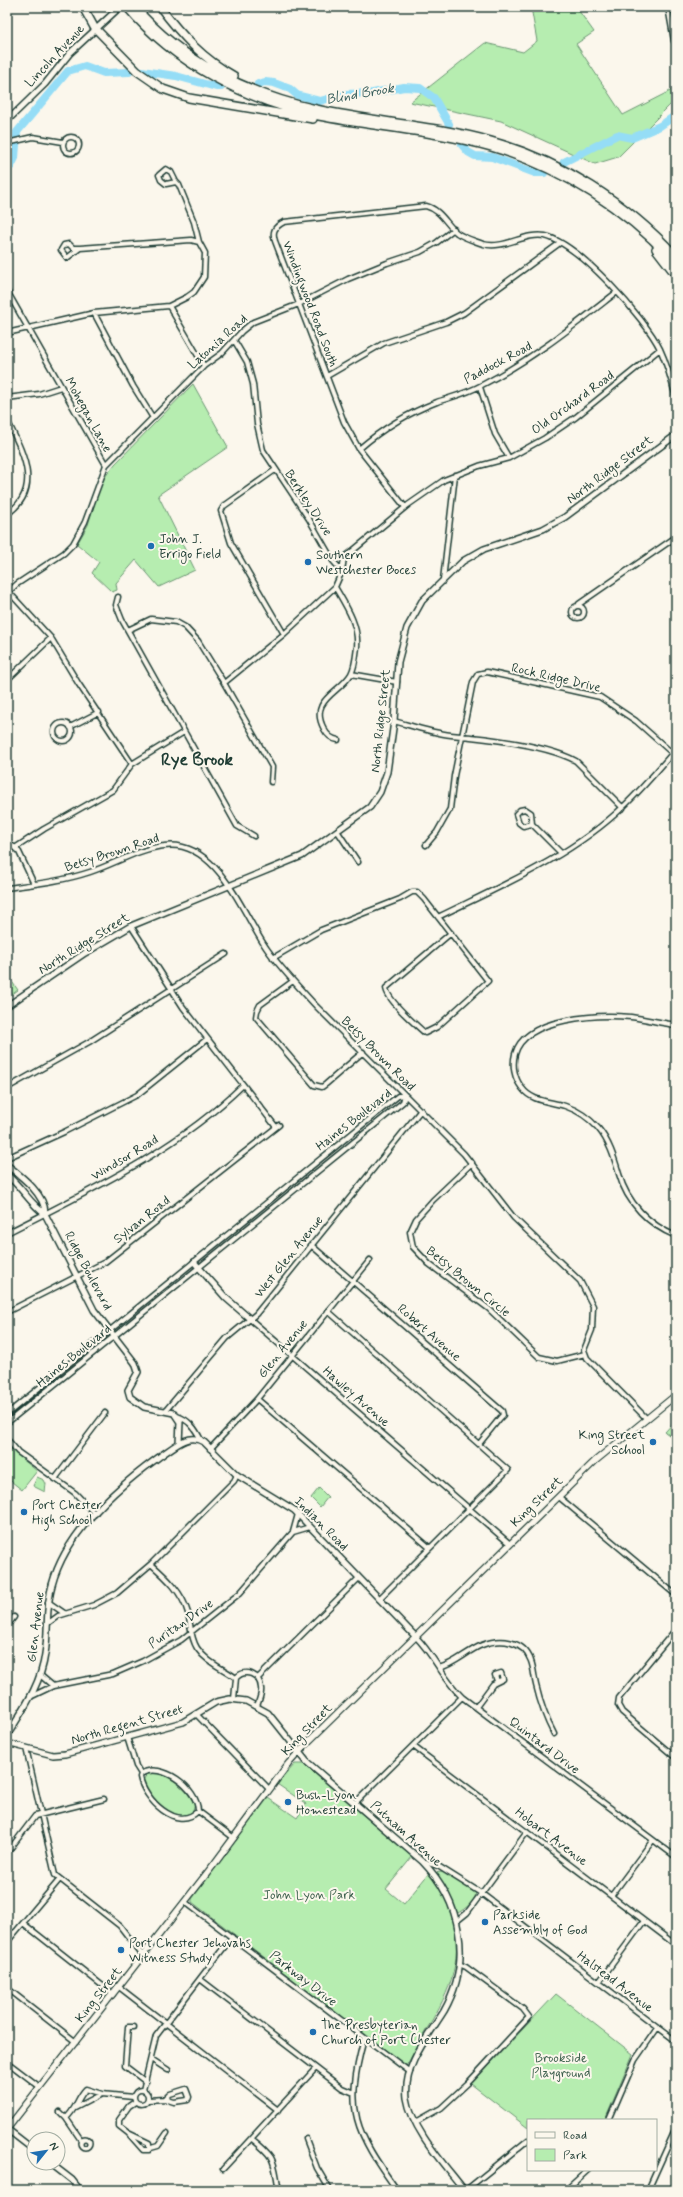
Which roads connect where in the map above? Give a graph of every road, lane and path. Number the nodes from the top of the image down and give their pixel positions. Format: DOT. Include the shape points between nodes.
graph roads {
  1 [pos="83,7"];
  2 [pos="120,7"];
  3 [pos="127,7"];
  4 [pos="160,7"];
  5 [pos="668,7"];
  6 [pos="135,10"];
  7 [pos="96,29"];
  8 [pos="674,41"];
  9 [pos="285,101"];
  10 [pos="7,121"];
  11 [pos="377,126"];
  12 [pos="63,142"];
  13 [pos="7,143"];
  14 [pos="176,182"];
  15 [pos="610,205"];
  16 [pos="638,220"];
  17 [pos="454,229"];
  18 [pos="199,242"];
  19 [pos="560,243"];
  20 [pos="80,248"];
  21 [pos="676,250"];
  22 [pos="676,256"];
  23 [pos="676,264"];
  24 [pos="676,275"];
  25 [pos="7,291"];
  26 [pos="617,292"];
  27 [pos="299,304"];
  28 [pos="169,306"];
  29 [pos="94,313"];
  30 [pos="28,329"];
  31 [pos="7,333"];
  32 [pos="234,340"];
  33 [pos="660,349"];
  34 [pos="204,366"];
  35 [pos="327,376"];
  36 [pos="61,387"];
  37 [pos="480,387"];
  38 [pos="7,398"];
  39 [pos="676,398"];
  40 [pos="153,418"];
  41 [pos="7,420"];
  42 [pos="676,435"];
  43 [pos="359,449"];
  44 [pos="509,458"];
  45 [pos="106,465"];
  46 [pos="275,470"];
  47 [pos="455,475"];
  48 [pos="405,508"];
  49 [pos="7,514"];
  50 [pos="676,537"];
  51 [pos="342,571"];
  52 [pos="443,580"];
  53 [pos="335,587"];
  54 [pos="8,591"];
  55 [pos="118,597"];
  56 [pos="579,604"];
  57 [pos="128,630"];
  58 [pos="284,634"];
  59 [pos="51,638"];
  60 [pos="676,651"];
  61 [pos="676,658"];
  62 [pos="351,674"];
  63 [pos="7,680"];
  64 [pos="397,682"];
  65 [pos="224,683"];
  66 [pos="99,712"];
  67 [pos="394,721"];
  68 [pos="70,727"];
  69 [pos="184,732"];
  70 [pos="463,735"];
  71 [pos="338,740"];
  72 [pos="676,749"];
  73 [pos="672,753"];
  74 [pos="132,764"];
  75 [pos="271,782"];
  76 [pos="622,808"];
  77 [pos="532,824"];
  78 [pos="338,832"];
  79 [pos="254,836"];
  80 [pos="7,841"];
  81 [pos="426,845"];
  82 [pos="15,848"];
  83 [pos="561,853"];
  84 [pos="358,862"];
  85 [pos="34,884"];
  86 [pos="230,885"];
  87 [pos="7,888"];
  88 [pos="438,917"];
  89 [pos="131,926"];
  90 [pos="451,933"];
  91 [pos="226,954"];
  92 [pos="273,958"];
  93 [pos="293,981"];
  94 [pos="171,990"];
  95 [pos="7,1006"];
  96 [pos="676,1025"];
  97 [pos="207,1039"];
  98 [pos="363,1052"];
  99 [pos="243,1085"];
  100 [pos="7,1088"];
  101 [pos="405,1094"];
  102 [pos="421,1110"];
  103 [pos="7,1158"];
  104 [pos="472,1163"];
  105 [pos="7,1165"];
  106 [pos="7,1175"];
  107 [pos="45,1214"];
  108 [pos="7,1234"];
  109 [pos="676,1236"];
  110 [pos="311,1245"];
  111 [pos="370,1260"];
  112 [pos="194,1262"];
  113 [pos="198,1268"];
  114 [pos="76,1277"];
  115 [pos="353,1280"];
  116 [pos="328,1311"];
  117 [pos="7,1312"];
  118 [pos="250,1318"];
  119 [pos="110,1330"];
  120 [pos="115,1336"];
  121 [pos="585,1354"];
  122 [pos="292,1355"];
  123 [pos="676,1395"];
  124 [pos="258,1399"];
  125 [pos="166,1410"];
  126 [pos="105,1413"];
  127 [pos="7,1414"];
  128 [pos="177,1416"];
  129 [pos="647,1419"];
  130 [pos="7,1423"];
  131 [pos="7,1439"];
  132 [pos="200,1440"];
  133 [pos="179,1443"];
  134 [pos="479,1444"];
  135 [pos="210,1449"];
  136 [pos="237,1475"];
  137 [pos="55,1479"];
  138 [pos="559,1496"];
  139 [pos="469,1510"];
  140 [pos="95,1514"];
  141 [pos="298,1514"];
  142 [pos="310,1527"];
  143 [pos="293,1532"];
  144 [pos="510,1544"];
  145 [pos="430,1548"];
  146 [pos="151,1564"];
  147 [pos="359,1578"];
  148 [pos="676,1594"];
  149 [pos="379,1599"];
  150 [pos="48,1602"];
  151 [pos="64,1613"];
  152 [pos="14,1617"];
  153 [pos="47,1624"];
  154 [pos="7,1626"];
  155 [pos="676,1629"];
  156 [pos="191,1632"];
  157 [pos="416,1637"];
  158 [pos="439,1668"];
  159 [pos="40,1675"];
  160 [pos="236,1678"];
  161 [pos="258,1678"];
  162 [pos="496,1681"];
  163 [pos="52,1686"];
  164 [pos="462,1697"];
  165 [pos="30,1698"];
  166 [pos="234,1699"];
  167 [pos="257,1706"];
  168 [pos="476,1708"];
  169 [pos="197,1715"];
  170 [pos="554,1734"];
  171 [pos="7,1736"];
  172 [pos="128,1737"];
  173 [pos="7,1743"];
  174 [pos="413,1746"];
  175 [pos="26,1748"];
  176 [pos="298,1753"];
  177 [pos="676,1758"];
  178 [pos="142,1774"];
  179 [pos="269,1789"];
  180 [pos="104,1799"];
  181 [pos="355,1803"];
  182 [pos="198,1810"];
  183 [pos="41,1813"];
  184 [pos="528,1832"];
  185 [pos="234,1838"];
  186 [pos="653,1840"];
  187 [pos="7,1853"];
  188 [pos="676,1857"];
  189 [pos="422,1861"];
  190 [pos="60,1879"];
  191 [pos="482,1893"];
  192 [pos="612,1895"];
  193 [pos="185,1902"];
  194 [pos="457,1921"];
  195 [pos="644,1921"];
  196 [pos="24,1923"];
  197 [pos="7,1931"];
  198 [pos="14,1933"];
  199 [pos="232,1938"];
  200 [pos="7,1942"];
  201 [pos="676,1945"];
  202 [pos="143,1956"];
  203 [pos="459,1964"];
  204 [pos="200,1979"];
  205 [pos="599,1982"];
  206 [pos="119,1987"];
  207 [pos="7,1988"];
  208 [pos="113,1994"];
  209 [pos="167,2024"];
  210 [pos="134,2027"];
  211 [pos="658,2027"];
  212 [pos="364,2039"];
  213 [pos="676,2040"];
  214 [pos="76,2042"];
  215 [pos="151,2059"];
  216 [pos="7,2062"];
  217 [pos="316,2068"];
  218 [pos="168,2070"];
  219 [pos="410,2072"];
  220 [pos="146,2082"];
  221 [pos="40,2087"];
  222 [pos="143,2090"];
  223 [pos="354,2093"];
  224 [pos="102,2094"];
  225 [pos="134,2099"];
  226 [pos="164,2099"];
  227 [pos="148,2100"];
  228 [pos="75,2108"];
  229 [pos="278,2110"];
  230 [pos="60,2112"];
  231 [pos="66,2118"];
  232 [pos="609,2119"];
  233 [pos="416,2122"];
  234 [pos="676,2128"];
  235 [pos="7,2129"];
  236 [pos="128,2133"];
  237 [pos="167,2133"];
  238 [pos="252,2138"];
  239 [pos="306,2139"];
  240 [pos="81,2140"];
  241 [pos="527,2141"];
  242 [pos="26,2144"];
  243 [pos="151,2148"];
  244 [pos="223,2169"];
  245 [pos="657,2170"];
  246 [pos="60,2171"];
  247 [pos="587,2171"];
  248 [pos="657,2171"];
  249 [pos="80,2190"];
  250 [pos="279,2190"];
  251 [pos="330,2190"];
  252 [pos="397,2190"];
  253 [pos="465,2190"];
  254 [pos="566,2190"];
  255 [pos="648,2190"];
  1 -- 7 [label="highway"];
  2 -- 7 [label="street, Lincoln Avenue"];
  3 -- 6 [label="highway"];
  4 -- 9 [label="highway" via="197,50 219,67"];
  5 -- 8 [label="street"];
  6 -- 9 [label="highway" via="180,49 231,79"];
  6 -- 11 [label="highway" via="169,48 207,74 253,96 301,112"];
  7 -- 10 [label="street, Lincoln Avenue"];
  7 -- 11 [label="highway" via="151,82 167,91 196,99 344,124"];
  9 -- 16 [label="highway" via="333,112 462,134 506,146 576,177 605,194"];
  11 -- 15 [label="highway" via="462,140 506,152 560,175"];
  12 -- 12 [label="street" via="71,154 79,148 74,137 69,136"];
  12 -- 13 [label="street" via="33,137"];
  14 -- 18 [label="street" via="194,222"];
  15 -- 23 [label="highway" via="643,231"];
  15 -- 24 [label="highway" via="652,245"];
  16 -- 21 [label="highway"];
  16 -- 22 [label="highway"];
  17 -- 19 [label="street" via="458,234 492,246 539,236"];
  17 -- 27 [label="street, Latonia Road" via="420,252 348,278"];
  17 -- 27 [label="street, Windingwood Road South" via="439,213 426,206 280,224 275,228 273,235"];
  18 -- 20 [label="street" via="192,240"];
  18 -- 28 [label="street" via="205,254 204,277 187,297"];
  19 -- 26 [label="street"];
  19 -- 35 [label="street" via="464,313 446,322 384,343"];
  25 -- 30 [label="street, Mohegan Lane"];
  26 -- 33 [label="street"];
  26 -- 37 [label="street, Paddock Road" via="541,352"];
  27 -- 32 [label="street, Latonia Road" via="253,322"];
  27 -- 35 [label="street, Windingwood Road South"];
  28 -- 29 [label="street"];
  28 -- 34 [label="street"];
  29 -- 30 [label="street"];
  29 -- 40 [label="street"];
  30 -- 31 [label="street"];
  30 -- 36 [label="street, Mohegan Lane"];
  32 -- 34 [label="street, Latonia Road"];
  32 -- 46 [label="street, Berkley Drive" via="246,362 253,384 257,424 263,450"];
  33 -- 39 [label="street"];
  33 -- 44 [label="street, Old Orchard Road" via="576,417"];
  34 -- 40 [label="street, Latonia Road"];
  35 -- 43 [label="street, Windingwood Road South" via="344,422"];
  36 -- 38 [label="street" via="39,394"];
  36 -- 45 [label="street, Mohegan Lane"];
  37 -- 43 [label="street, Paddock Road" via="435,403 396,422 376,434"];
  37 -- 44 [label="street" via="495,434"];
  40 -- 45 [label="street, Latonia Road"];
  41 -- 49 [label="street" via="22,451 27,469 24,492 16,508"];
  42 -- 52 [label="street, North Ridge Street" via="565,517 543,529 474,554 463,560"];
  43 -- 48 [label="street, Windingwood Road South"];
  44 -- 47 [label="street, Old Orchard Road"];
  45 -- 54 [label="street, Mohegan Lane" via="85,522 73,544"];
  46 -- 51 [label="street, Berkley Drive"];
  46 -- 58 [label="street" via="224,506 221,512 231,543"];
  47 -- 48 [label="street, Old Orchard Road"];
  47 -- 52 [label="street"];
  48 -- 51 [label="street, Old Orchard Road" via="344,558"];
  50 -- 56 [label="street"];
  51 -- 53 [label="street"];
  52 -- 64 [label="street, North Ridge Street" via="411,618 401,646"];
  53 -- 58 [label="street"];
  53 -- 62 [label="street" via="356,626 358,635"];
  54 -- 59 [label="street"];
  55 -- 57 [label="street" via="117,610"];
  57 -- 65 [label="street" via="151,619 176,622 185,627 198,642"];
  57 -- 69 [label="street"];
  58 -- 65 [label="street"];
  59 -- 63 [label="street"];
  59 -- 66 [label="street"];
  60 -- 61 [label="street"];
  62 -- 64 [label="street"];
  62 -- 71 [label="street" via="330,695 320,711 326,733"];
  64 -- 67 [label="street, North Ridge Street"];
  65 -- 75 [label="street" via="272,766"];
  66 -- 68 [label="street"];
  66 -- 74 [label="street"];
  67 -- 70 [label="street" via="450,735"];
  67 -- 78 [label="street, North Ridge Street" via="387,772 380,792 370,807"];
  68 -- 68 [label="street" via="60,724 56,728 56,737 63,741 68,739 72,732"];
  69 -- 74 [label="street"];
  69 -- 79 [label="street" via="237,826"];
  70 -- 73 [label="street, Rock Ridge Drive" via="473,682 478,674 487,672 600,697 636,722"];
  70 -- 76 [label="street" via="541,749 570,758 582,766"];
  70 -- 81 [label="street, Rock Ridge Drive" via="450,809 438,832"];
  72 -- 73 [label="street"];
  73 -- 76 [label="street"];
  74 -- 82 [label="street" via="113,790"];
  76 -- 83 [label="street"];
  77 -- 77 [label="street" via="523,826 518,823 516,814 525,809 531,813"];
  77 -- 83 [label="street"];
  78 -- 84 [label="street"];
  78 -- 86 [label="street, North Ridge Street" via="288,863"];
  80 -- 82 [label="street"];
  82 -- 85 [label="street"];
  83 -- 88 [label="street" via="514,880"];
  85 -- 86 [label="street, Betsy Brown Road" via="90,872 147,850 172,845 188,848 205,859"];
  85 -- 87 [label="street, Betsy Brown Road"];
  86 -- 89 [label="street, North Ridge Street"];
  86 -- 92 [label="street, Betsy Brown Road"];
  88 -- 90 [label="street"];
  88 -- 92 [label="street" via="417,892 412,892 321,930"];
  89 -- 94 [label="street"];
  89 -- 95 [label="street, North Ridge Street" via="85,953"];
  90 -- 90 [label="street" via="488,981 437,1027 425,1032 388,995 386,988"];
  91 -- 94 [label="street"];
  92 -- 93 [label="street, Betsy Brown Road"];
  93 -- 98 [label="street, Betsy Brown Road"];
  93 -- 98 [label="street" via="260,1005 256,1017 306,1075 319,1087 326,1084"];
  94 -- 97 [label="street"];
  94 -- 100 [label="street" via="89,1042"];
  96 -- 109 [label="street" via="617,1017 568,1020 533,1031 519,1043 513,1067 518,1082 527,1094 581,1113 598,1128 610,1148 619,1175 632,1201 656,1226"];
  97 -- 99 [label="street"];
  97 -- 103 [label="street" via="137,1095"];
  98 -- 101 [label="street, Betsy Brown Road"];
  99 -- 107 [label="street, Windsor Road" via="189,1130 151,1156"];
  99 -- 114 [label="street, Sylvan Road" via="277,1126 104,1262"];
  101 -- 102 [label="street, Betsy Brown Road"];
  101 -- 112 [label="street, Haines Boulevard" via="398,1096"];
  101 -- 113 [label="street, Haines Boulevard" via="403,1102"];
  102 -- 104 [label="street, Betsy Brown Road"];
  102 -- 110 [label="street, West Glen Avenue"];
  104 -- 121 [label="street, Betsy Brown Road" via="514,1218 573,1274 586,1290 592,1301 594,1316"];
  104 -- 121 [label="street, Betsy Brown Circle" via="416,1219 410,1232 413,1247 429,1264 489,1309 540,1357 557,1362"];
  105 -- 107 [label="street, Ridge Boulevard" via="20,1175 40,1198 46,1207"];
  106 -- 107 [label="street, Ridge Boulevard" via="26,1193 38,1210"];
  107 -- 108 [label="street, Windsor Road"];
  107 -- 114 [label="street, Ridge Boulevard"];
  110 -- 115 [label="street, Robert Avenue"];
  110 -- 118 [label="street, West Glen Avenue"];
  111 -- 115 [label="street, Glen Avenue"];
  112 -- 113 [label="street, Hawley Avenue"];
  112 -- 119 [label="street, Haines Boulevard"];
  113 -- 118 [label="street, Hawley Avenue" via="226,1298"];
  113 -- 120 [label="street, Haines Boulevard"];
  114 -- 117 [label="street, Sylvan Road"];
  114 -- 119 [label="street, Ridge Boulevard" via="94,1310"];
  115 -- 116 [label="street, Glen Avenue"];
  115 -- 134 [label="street, Robert Avenue" via="502,1411 503,1415"];
  116 -- 122 [label="street, Glen Avenue"];
  116 -- 134 [label="street"];
  118 -- 122 [label="street, Hawley Avenue"];
  118 -- 125 [label="street, West Glen Avenue" via="227,1338"];
  119 -- 120 [label="street, Ridge Boulevard"];
  119 -- 127 [label="street, Haines Boulevard"];
  120 -- 125 [label="street, Indian Road" via="138,1369 128,1390 130,1397 144,1407"];
  120 -- 130 [label="street, Haines Boulevard"];
  121 -- 129 [label="street"];
  122 -- 124 [label="street, Glen Avenue"];
  122 -- 139 [label="street, Hawley Avenue"];
  123 -- 129 [label="main road, King Street"];
  124 -- 135 [label="street, Glen Avenue"];
  124 -- 145 [label="street"];
  125 -- 128 [label="street, Indian Road"];
  126 -- 137 [label="street"];
  128 -- 132 [label="street, Indian Road" via="193,1426"];
  128 -- 133 [label="street" via="180,1422"];
  129 -- 138 [label="main road, King Street"];
  131 -- 137 [label="street" via="18,1452"];
  132 -- 133 [label="street" via="192,1438"];
  132 -- 135 [label="street, Indian Road"];
  133 -- 140 [label="street, Glen Avenue" via="141,1470"];
  134 -- 139 [label="street" via="508,1470"];
  135 -- 136 [label="street, Indian Road"];
  136 -- 141 [label="street, Indian Road" via="283,1502"];
  136 -- 146 [label="street" via="234,1481"];
  137 -- 140 [label="street"];
  138 -- 144 [label="main road, King Street"];
  138 -- 148 [label="street"];
  139 -- 144 [label="street, Hawley Avenue"];
  139 -- 145 [label="street"];
  140 -- 150 [label="street, Glen Avenue" via="65,1554 54,1577"];
  141 -- 142 [label="street, Indian Road"];
  141 -- 143 [label="street, Puritan Drive"];
  142 -- 143 [label="street"];
  142 -- 147 [label="street, Indian Road"];
  143 -- 156 [label="street, Puritan Drive" via="240,1593"];
  144 -- 157 [label="main road, King Street"];
  145 -- 149 [label="street"];
  146 -- 151 [label="street" via="103,1601 84,1609"];
  146 -- 156 [label="street" via="180,1595 188,1614"];
  147 -- 149 [label="street, Indian Road"];
  147 -- 161 [label="street"];
  149 -- 157 [label="street, Indian Road"];
  150 -- 151 [label="street"];
  150 -- 153 [label="street, Glen Avenue"];
  151 -- 153 [label="street"];
  152 -- 154 [label="street"];
  153 -- 159 [label="street, Glen Avenue" via="45,1654"];
  155 -- 177 [label="street" via="619,1698 618,1705 622,1712"];
  156 -- 160 [label="street" via="193,1642 206,1658"];
  156 -- 163 [label="street, Puritan Drive" via="143,1661 113,1674"];
  157 -- 158 [label="street, Quintard Drive"];
  157 -- 176 [label="main road, King Street"];
  158 -- 164 [label="street, Quintard Drive" via="449,1684"];
  158 -- 170 [label="street" via="487,1644 505,1640 517,1644 525,1650 532,1661 539,1697"];
  159 -- 163 [label="street"];
  159 -- 165 [label="street, Glen Avenue"];
  160 -- 161 [label="street" via="248,1673"];
  160 -- 166 [label="street"];
  161 -- 167 [label="street" via="261,1691"];
  162 -- 168 [label="street"];
  163 -- 165 [label="street, Puritan Drive"];
  164 -- 168 [label="street, Quintard Drive"];
  164 -- 174 [label="street"];
  165 -- 171 [label="street, Glen Avenue"];
  166 -- 167 [label="street, North Regent Street"];
  166 -- 169 [label="street, North Regent Street" via="216,1702"];
  167 -- 176 [label="street, North Regent Street" via="275,1721"];
  168 -- 186 [label="street, Quintard Drive"];
  169 -- 172 [label="street, North Regent Street" via="183,1722"];
  169 -- 179 [label="street"];
  172 -- 175 [label="street, North Regent Street" via="53,1755"];
  172 -- 178 [label="street" via="136,1766"];
  173 -- 175 [label="street, North Regent Street"];
  174 -- 181 [label="street"];
  174 -- 184 [label="street, Hobart Avenue"];
  175 -- 183 [label="street"];
  176 -- 179 [label="main road, King Street"];
  176 -- 181 [label="street, Putnam Avenue"];
  178 -- 182 [label="street" via="156,1770 173,1777 192,1795"];
  178 -- 182 [label="street" via="141,1781 146,1794 162,1809 184,1818"];
  179 -- 185 [label="main road, King Street"];
  180 -- 183 [label="street"];
  181 -- 189 [label="street, Putnam Avenue"];
  182 -- 185 [label="street"];
  183 -- 187 [label="street" via="31,1820"];
  183 -- 190 [label="street" via="56,1875"];
  184 -- 191 [label="street"];
  184 -- 192 [label="street, Hobart Avenue"];
  185 -- 193 [label="main road, King Street"];
  186 -- 188 [label="street, Quintard Drive"];
  186 -- 192 [label="street"];
  189 -- 191 [label="street, Halstead Avenue" via="438,1866"];
  189 -- 194 [label="street, Putnam Avenue" via="443,1888"];
  190 -- 196 [label="street"];
  190 -- 202 [label="street" via="120,1926"];
  191 -- 194 [label="street" via="467,1913"];
  191 -- 205 [label="street, Halstead Avenue"];
  192 -- 195 [label="street, Hobart Avenue"];
  193 -- 199 [label="street, Parkway Drive"];
  193 -- 202 [label="main road, King Street"];
  194 -- 203 [label="street, Putnam Avenue"];
  195 -- 201 [label="street, Hobart Avenue"];
  195 -- 205 [label="street"];
  196 -- 198 [label="street"];
  196 -- 208 [label="street"];
  197 -- 198 [label="street"];
  198 -- 200 [label="street"];
  199 -- 204 [label="street"];
  199 -- 212 [label="street, Parkway Drive"];
  202 -- 206 [label="main road, King Street"];
  203 -- 219 [label="street, Putnam Avenue" via="451,1995 414,2060"];
  203 -- 233 [label="street" via="523,2009 528,2017 468,2083 441,2108"];
  204 -- 209 [label="street"];
  204 -- 217 [label="street"];
  205 -- 211 [label="street, Halstead Avenue"];
  206 -- 208 [label="main road, King Street"];
  206 -- 209 [label="street"];
  207 -- 214 [label="street"];
  208 -- 214 [label="main road, King Street"];
  209 -- 215 [label="street" via="154,2040"];
  209 -- 229 [label="street"];
  210 -- 220 [label="street" via="128,2027 126,2066"];
  211 -- 213 [label="street, Halstead Avenue"];
  211 -- 232 [label="street" via="634,2060"];
  212 -- 219 [label="street, Parkway Drive"];
  212 -- 223 [label="street" via="355,2075"];
  214 -- 221 [label="main road, King Street"];
  215 -- 218 [label="street"];
  215 -- 220 [label="street"];
  216 -- 221 [label="street"];
  217 -- 223 [label="street" via="342,2088"];
  217 -- 229 [label="street"];
  219 -- 233 [label="street, Putnam Avenue" via="407,2082 408,2099"];
  220 -- 222 [label="street"];
  221 -- 235 [label="main road, King Street"];
  222 -- 225 [label="street" via="137,2090"];
  222 -- 227 [label="street" via="147,2093"];
  223 -- 252 [label="street" via="356,2117 362,2134 372,2155"];
  224 -- 225 [label="street"];
  224 -- 228 [label="street"];
  224 -- 228 [label="street" via="86,2089"];
  225 -- 227 [label="street" via="142,2104"];
  225 -- 236 [label="street" via="119,2120 120,2126"];
  226 -- 226 [label="street" via="174,2102 186,2101 189,2096 186,2090 183,2090"];
  226 -- 227 [label="street"];
  228 -- 231 [label="street"];
  229 -- 238 [label="street"];
  230 -- 231 [label="street"];
  231 -- 240 [label="street"];
  233 -- 253 [label="street, Putnam Avenue"];
  234 -- 245 [label="street"];
  235 -- 242 [label="street"];
  236 -- 243 [label="street" via="149,2143"];
  236 -- 243 [label="street" via="143,2150 148,2151"];
  237 -- 243 [label="street" via="158,2146"];
  238 -- 244 [label="street"];
  238 -- 250 [label="street" via="273,2158"];
  239 -- 251 [label="street"];
  241 -- 253 [label="street"];
  246 -- 249 [label="street"];
  247 -- 254 [label="street"];
  248 -- 255 [label="street"];
}
